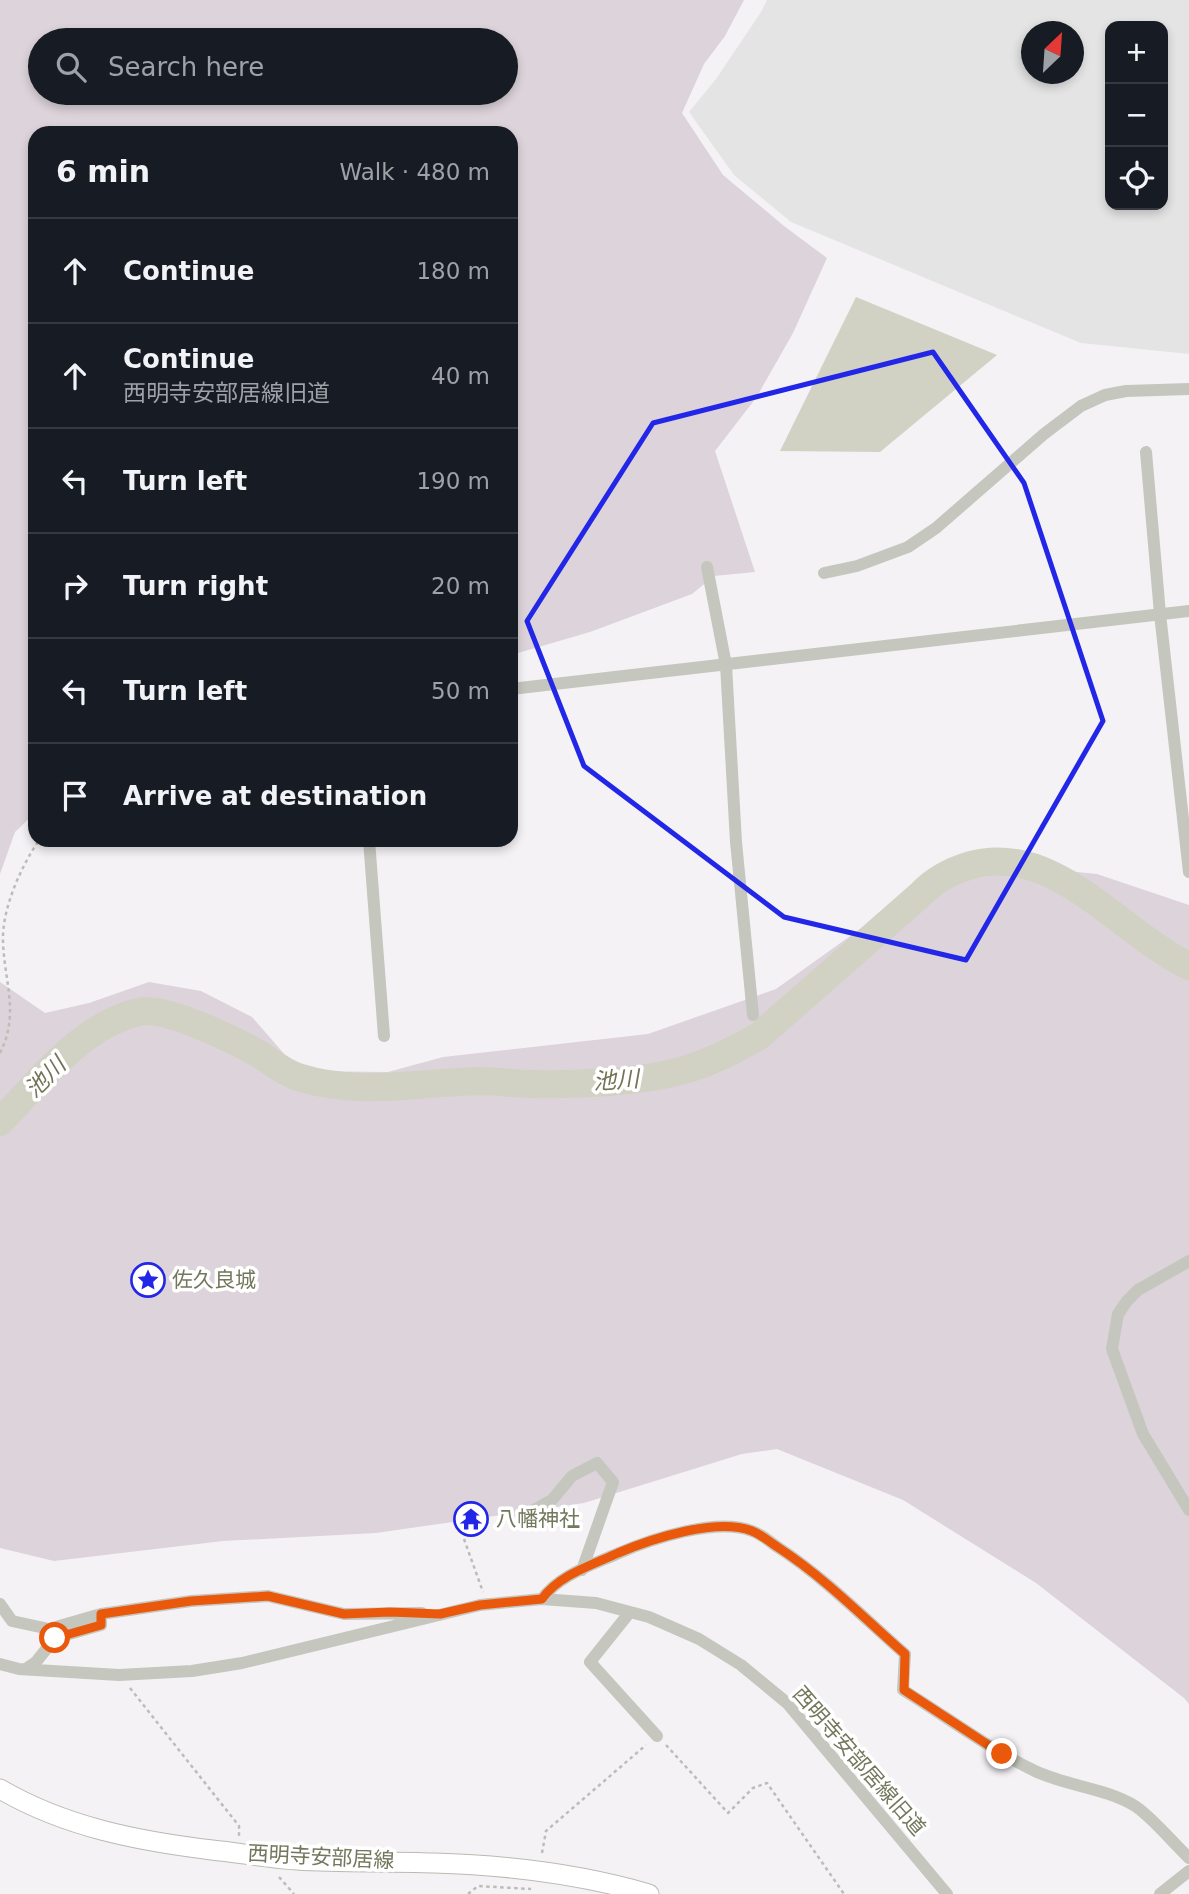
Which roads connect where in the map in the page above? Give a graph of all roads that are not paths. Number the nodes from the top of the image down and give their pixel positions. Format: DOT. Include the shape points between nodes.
graph roads {
  1 [pos="1189,389"];
  2 [pos="1146,453"];
  3 [pos="707,567"];
  4 [pos="824,573"];
  5 [pos="1189,611"];
  6 [pos="1160,614"];
  7 [pos="726,665"];
  8 [pos="518,688"];
  9 [pos="370,847"];
  10 [pos="1189,872"];
  11 [pos="753,1015"];
  12 [pos="384,1036"];
  13 [pos="1189,1261"];
  14 [pos="1189,1510"];
  15 [pos="514,1521"];
  16 [pos="582,1570"];
  17 [pos="542,1599"];
  18 [pos="0,1604"];
  19 [pos="630,1612"];
  20 [pos="101,1614"];
  21 [pos="440,1614"];
  22 [pos="0,1664"];
  23 [pos="26,1669"];
  24 [pos="657,1736"];
  25 [pos="0,1789"];
  26 [pos="1189,1858"];
  27 [pos="1189,1871"];
  28 [pos="649,1894"];
  29 [pos="947,1894"];
  30 [pos="1160,1894"];
  1 -- 4 [label="street" via="1126,391 1081,406 908,547"];
  2 -- 6 [label="street"];
  3 -- 7 [label="street"];
  5 -- 6 [label="street"];
  6 -- 7 [label="street"];
  6 -- 10 [label="street"];
  7 -- 8 [label="street"];
  7 -- 11 [label="street" via="736,842"];
  9 -- 12 [label="street"];
  13 -- 14 [label="street" via="1127,1301 1118,1314 1112,1349 1143,1434"];
  15 -- 16 [label="street" via="552,1500 572,1476 597,1463 613,1482"];
  16 -- 17 [label="street" via="550,1587"];
  16 -- 26 [label="street" via="642,1543 694,1530 729,1527 752,1531 824,1580 905,1654 904,1690 1034,1771 1136,1807"];
  17 -- 19 [label="street, 西明寺安部居線旧道" via="596,1603"];
  17 -- 21 [label="street, 西明寺安部居線旧道"];
  18 -- 20 [label="street" via="12,1621 50,1629"];
  19 -- 24 [label="street" via="590,1662"];
  19 -- 29 [label="street, 西明寺安部居線旧道" via="699,1639 741,1665 787,1703"];
  20 -- 21 [label="street" via="268,1596 344,1614"];
  20 -- 23 [label="street" via="101,1625 55,1638"];
  21 -- 23 [label="street, 西明寺安部居線旧道" via="192,1671 119,1675"];
  22 -- 23 [label="street, 西明寺安部居線旧道"];
  25 -- 28 [label="main road, 西明寺安部居線" via="85,1827 162,1844 296,1860 438,1863 539,1872"];
  27 -- 30 [label="street"];
}
